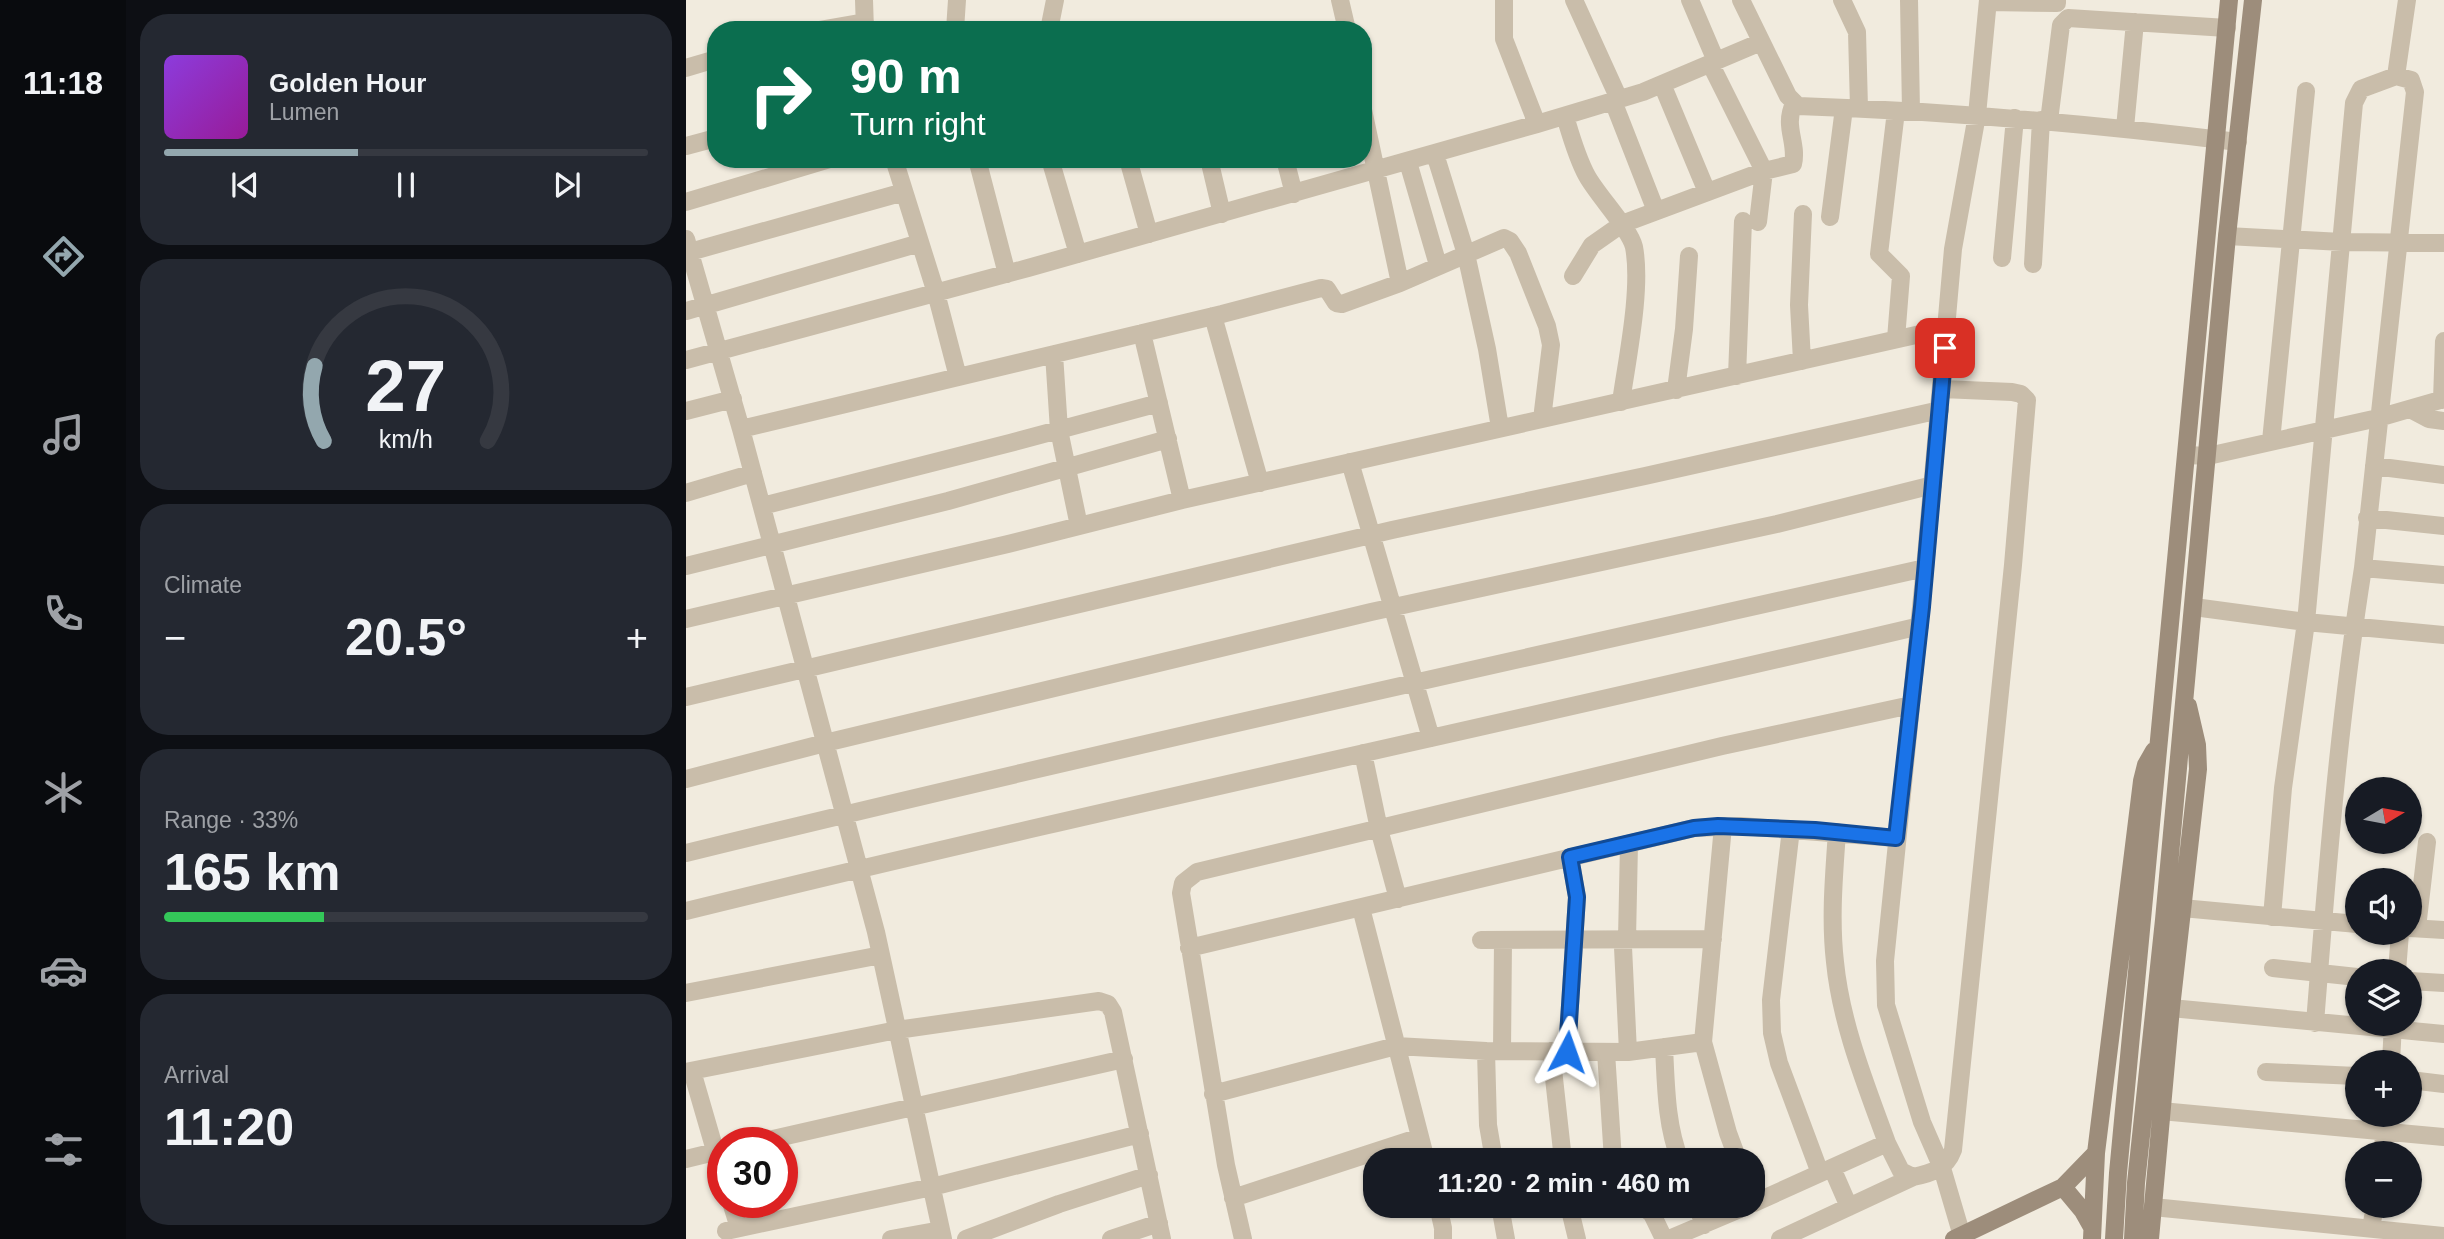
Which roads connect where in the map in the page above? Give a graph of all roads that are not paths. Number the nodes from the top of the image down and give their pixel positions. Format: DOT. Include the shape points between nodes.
graph roads {
  1 [pos="864,0"];
  2 [pos="957,0"];
  3 [pos="1055,0"];
  4 [pos="1340,0"];
  5 [pos="1504,0"];
  6 [pos="1574,0"];
  7 [pos="1690,0"];
  8 [pos="1741,0"];
  9 [pos="1842,0"];
  10 [pos="1909,0"];
  11 [pos="2057,0"];
  12 [pos="2229,0"];
  13 [pos="2253,0"];
  14 [pos="2407,0"];
  15 [pos="1988,1"];
  16 [pos="865,21"];
  17 [pos="956,21"];
  18 [pos="1051,21"];
  19 [pos="1345,21"];
  20 [pos="2135,22"];
  21 [pos="2227,28"];
  22 [pos="1761,42"];
  23 [pos="707,62"];
  24 [pos="1713,62"];
  25 [pos="686,68"];
  26 [pos="2396,76"];
  27 [pos="1662,84"];
  28 [pos="2306,91"];
  29 [pos="1616,100"];
  30 [pos="1794,104"];
  31 [pos="1851,108"];
  32 [pos="1903,111"];
  33 [pos="1978,115"];
  34 [pos="1565,116"];
  35 [pos="2015,118"];
  36 [pos="2045,121"];
  37 [pos="1537,124"];
  38 [pos="2125,128"];
  39 [pos="2215,139"];
  40 [pos="707,140"];
  41 [pos="2238,142"];
  42 [pos="686,146"];
  43 [pos="1372,152"];
  44 [pos="1435,154"];
  45 [pos="1408,162"];
  46 [pos="800,168"];
  47 [pos="897,168"];
  48 [pos="979,168"];
  49 [pos="1053,168"];
  50 [pos="1131,168"];
  51 [pos="1211,168"];
  52 [pos="1287,168"];
  53 [pos="1376,171"];
  54 [pos="1764,171"];
  55 [pos="904,192"];
  56 [pos="1707,192"];
  57 [pos="1294,194"];
  58 [pos="686,202"];
  59 [pos="1656,211"];
  60 [pos="1222,214"];
  61 [pos="1802,214"];
  62 [pos="1830,218"];
  63 [pos="1622,224"];
  64 [pos="1149,234"];
  65 [pos="2227,236"];
  66 [pos="2292,238"];
  67 [pos="2342,242"];
  68 [pos="920,243"];
  69 [pos="2398,243"];
  70 [pos="2444,243"];
  71 [pos="687,248"];
  72 [pos="1078,254"];
  73 [pos="1466,254"];
  74 [pos="1689,256"];
  75 [pos="2002,258"];
  76 [pos="2033,264"];
  77 [pos="1438,265"];
  78 [pos="1007,274"];
  79 [pos="1573,276"];
  80 [pos="1400,283"];
  81 [pos="936,293"];
  82 [pos="705,305"];
  83 [pos="686,311"];
  84 [pos="1213,316"];
  85 [pos="1947,328"];
  86 [pos="1142,333"];
  87 [pos="1896,339"];
  88 [pos="2444,341"];
  89 [pos="719,351"];
  90 [pos="1054,354"];
  91 [pos="686,360"];
  92 [pos="1802,361"];
  93 [pos="1737,376"];
  94 [pos="958,377"];
  95 [pos="1941,389"];
  96 [pos="1676,390"];
  97 [pos="733,399"];
  98 [pos="2443,399"];
  99 [pos="1621,402"];
  100 [pos="1159,403"];
  101 [pos="1940,410"];
  102 [pos="2412,410"];
  103 [pos="686,411"];
  104 [pos="2378,418"];
  105 [pos="1542,419"];
  106 [pos="2444,421"];
  107 [pos="1500,428"];
  108 [pos="741,429"];
  109 [pos="1059,430"];
  110 [pos="2323,430"];
  111 [pos="1168,439"];
  112 [pos="2271,442"];
  113 [pos="2187,455"];
  114 [pos="2208,456"];
  115 [pos="1350,462"];
  116 [pos="2374,466"];
  117 [pos="1068,468"];
  118 [pos="753,473"];
  119 [pos="2444,475"];
  120 [pos="1260,483"];
  121 [pos="1933,485"];
  122 [pos="686,493"];
  123 [pos="1182,500"];
  124 [pos="762,506"];
  125 [pos="2367,518"];
  126 [pos="1079,526"];
  127 [pos="2444,526"];
  128 [pos="1372,535"];
  129 [pos="772,545"];
  130 [pos="686,566"];
  131 [pos="1925,568"];
  132 [pos="2363,568"];
  133 [pos="2444,575"];
  134 [pos="786,596"];
  135 [pos="2194,607"];
  136 [pos="1391,608"];
  137 [pos="686,619"];
  138 [pos="2306,622"];
  139 [pos="2354,625"];
  140 [pos="1920,626"];
  141 [pos="2444,635"];
  142 [pos="806,669"];
  143 [pos="1415,683"];
  144 [pos="2186,696"];
  145 [pos="686,697"];
  146 [pos="1911,705"];
  147 [pos="1431,738"];
  148 [pos="825,743"];
  149 [pos="2159,747"];
  150 [pos="1363,753"];
  151 [pos="686,779"];
  152 [pos="844,814"];
  153 [pos="1723,826"];
  154 [pos="1379,829"];
  155 [pos="1791,829"];
  156 [pos="1837,832"];
  157 [pos="1896,838"];
  158 [pos="2427,842"];
  159 [pos="1629,844"];
  160 [pos="686,853"];
  161 [pos="1570,857"];
  162 [pos="2422,868"];
  163 [pos="859,869"];
  164 [pos="1398,900"];
  165 [pos="1361,908"];
  166 [pos="2182,908"];
  167 [pos="686,911"];
  168 [pos="2272,917"];
  169 [pos="2323,921"];
  170 [pos="2345,923"];
  171 [pos="2422,930"];
  172 [pos="2444,930"];
  173 [pos="1575,939"];
  174 [pos="1626,939"];
  175 [pos="1713,939"];
  176 [pos="1481,940"];
  177 [pos="1503,941"];
  178 [pos="1189,948"];
  179 [pos="881,955"];
  180 [pos="2273,968"];
  181 [pos="2319,973"];
  182 [pos="2345,976"];
  183 [pos="2422,982"];
  184 [pos="2444,984"];
  185 [pos="686,993"];
  186 [pos="2171,1008"];
  187 [pos="2315,1023"];
  188 [pos="2345,1024"];
  189 [pos="897,1030"];
  190 [pos="2422,1031"];
  191 [pos="2444,1034"];
  192 [pos="1703,1042"];
  193 [pos="1396,1046"];
  194 [pos="1664,1047"];
  195 [pos="1494,1051"];
  196 [pos="1559,1052"];
  197 [pos="1606,1052"];
  198 [pos="1628,1052"];
  199 [pos="1124,1059"];
  200 [pos="689,1072"];
  201 [pos="2266,1072"];
  202 [pos="2345,1075"];
  203 [pos="2422,1081"];
  204 [pos="2444,1084"];
  205 [pos="1213,1094"];
  206 [pos="914,1106"];
  207 [pos="2161,1111"];
  208 [pos="2345,1121"];
  209 [pos="710,1127"];
  210 [pos="2403,1127"];
  211 [pos="798,1133"];
  212 [pos="1140,1134"];
  213 [pos="2444,1137"];
  214 [pos="1420,1138"];
  215 [pos="1887,1143"];
  216 [pos="1423,1148"];
  217 [pos="1492,1148"];
  218 [pos="1563,1148"];
  219 [pos="1613,1148"];
  220 [pos="1675,1148"];
  221 [pos="1734,1148"];
  222 [pos="2096,1153"];
  223 [pos="707,1154"];
  224 [pos="686,1158"];
  225 [pos="1942,1168"];
  226 [pos="1826,1171"];
  227 [pos="1149,1175"];
  228 [pos="1913,1177"];
  229 [pos="932,1187"];
  230 [pos="2063,1187"];
  231 [pos="1765,1197"];
  232 [pos="1233,1198"];
  233 [pos="1849,1207"];
  234 [pos="2153,1207"];
  235 [pos="798,1215"];
  236 [pos="732,1218"];
  237 [pos="785,1218"];
  238 [pos="1440,1218"];
  239 [pos="1502,1218"];
  240 [pos="1572,1218"];
  241 [pos="1654,1218"];
  242 [pos="1701,1218"];
  243 [pos="1720,1218"];
  244 [pos="2373,1218"];
  245 [pos="1704,1225"];
  246 [pos="2371,1228"];
  247 [pos="1161,1231"];
  248 [pos="2092,1233"];
  249 [pos="2352,1233"];
  250 [pos="942,1235"];
  251 [pos="2444,1236"];
  252 [pos="1958,1237"];
  253 [pos="891,1239"];
  254 [pos="966,1239"];
  255 [pos="1111,1239"];
  256 [pos="1243,1239"];
  257 [pos="1443,1239"];
  258 [pos="1506,1239"];
  259 [pos="1577,1239"];
  260 [pos="1664,1239"];
  261 [pos="1670,1239"];
  262 [pos="1780,1239"];
  263 [pos="2114,1239"];
  264 [pos="2133,1239"];
  265 [pos="2150,1239"];
  1 -- 16 [label="street"];
  2 -- 17 [label="street"];
  3 -- 18 [label="street"];
  4 -- 19 [label="street"];
  5 -- 37 [label="street" via="1504,38"];
  6 -- 29 [label="street"];
  7 -- 24 [label="street"];
  8 -- 22 [label="street"];
  9 -- 31 [label="street" via="1857,32"];
  10 -- 32 [label="street"];
  11 -- 15 [label="street"];
  12 -- 21 [label="main road"];
  13 -- 41 [label="main road"];
  14 -- 26 [label="street"];
  15 -- 33 [label="street"];
  20 -- 21 [label="street"];
  20 -- 36 [label="street" via="2064,20"];
  20 -- 38 [label="street"];
  21 -- 39 [label="main road"];
  22 -- 24 [label="street"];
  22 -- 30 [label="street"];
  23 -- 25 [label="street"];
  24 -- 27 [label="street"];
  24 -- 54 [label="street"];
  26 -- 67 [label="street" via="2361,89 2354,103"];
  26 -- 69 [label="street" via="2411,80 2415,92"];
  27 -- 29 [label="street"];
  27 -- 56 [label="street"];
  28 -- 66 [label="street"];
  29 -- 34 [label="street"];
  29 -- 59 [label="street"];
  30 -- 31 [label="street"];
  30 -- 54 [label="street" via="1788,120 1795,160 1790,166"];
  31 -- 32 [label="street"];
  31 -- 62 [label="street"];
  32 -- 33 [label="street"];
  32 -- 87 [label="street" via="1879,254 1901,276"];
  33 -- 35 [label="street"];
  33 -- 85 [label="street" via="1953,249"];
  34 -- 37 [label="street"];
  34 -- 63 [label="street" via="1586,175"];
  35 -- 36 [label="street"];
  35 -- 75 [label="street"];
  36 -- 38 [label="street"];
  36 -- 76 [label="street"];
  37 -- 44 [label="street"];
  38 -- 39 [label="street"];
  39 -- 41 [label="street"];
  39 -- 113 [label="main road"];
  40 -- 42 [label="street"];
  41 -- 65 [label="main road"];
  43 -- 53 [label="street"];
  44 -- 45 [label="street"];
  44 -- 73 [label="street"];
  45 -- 53 [label="street"];
  45 -- 77 [label="street"];
  46 -- 58 [label="street"];
  47 -- 55 [label="street"];
  48 -- 78 [label="street"];
  49 -- 72 [label="street"];
  50 -- 64 [label="street"];
  51 -- 60 [label="street"];
  52 -- 57 [label="street"];
  53 -- 57 [label="street"];
  53 -- 80 [label="street"];
  54 -- 56 [label="street"];
  54 -- 93 [label="street" via="1751,221"];
  55 -- 68 [label="street"];
  55 -- 71 [label="street"];
  56 -- 59 [label="street"];
  57 -- 60 [label="street"];
  59 -- 63 [label="street"];
  60 -- 64 [label="street"];
  61 -- 92 [label="street"];
  63 -- 79 [label="street" via="1592,245"];
  63 -- 99 [label="street" via="1633,245 1636,276"];
  64 -- 72 [label="street"];
  65 -- 66 [label="street"];
  65 -- 114 [label="main road"];
  66 -- 67 [label="street"];
  66 -- 112 [label="street"];
  67 -- 69 [label="street"];
  67 -- 110 [label="street"];
  68 -- 81 [label="street"];
  68 -- 82 [label="street"];
  69 -- 70 [label="street"];
  69 -- 104 [label="street"];
  71 -- 82 [label="street"];
  72 -- 78 [label="street"];
  73 -- 77 [label="street"];
  73 -- 105 [label="street" via="1504,239 1518,254 1551,345"];
  73 -- 107 [label="street"];
  74 -- 96 [label="street"];
  77 -- 80 [label="street"];
  78 -- 81 [label="street"];
  80 -- 84 [label="street" via="1342,304 1321,288"];
  81 -- 89 [label="street"];
  81 -- 94 [label="street"];
  82 -- 83 [label="street"];
  82 -- 89 [label="street"];
  84 -- 86 [label="street"];
  84 -- 120 [label="street"];
  85 -- 87 [label="street"];
  85 -- 95 [label="street"];
  86 -- 90 [label="street"];
  86 -- 100 [label="street"];
  87 -- 92 [label="street"];
  88 -- 98 [label="street"];
  89 -- 91 [label="street"];
  89 -- 97 [label="street"];
  90 -- 94 [label="street"];
  90 -- 109 [label="street"];
  92 -- 93 [label="street"];
  93 -- 96 [label="street"];
  94 -- 108 [label="street"];
  95 -- 101 [label="street"];
  95 -- 225 [label="street" via="2021,394 2027,400 1953,1150"];
  96 -- 99 [label="street"];
  97 -- 103 [label="street"];
  97 -- 108 [label="street"];
  98 -- 102 [label="street"];
  99 -- 105 [label="street"];
  100 -- 109 [label="street"];
  100 -- 111 [label="street"];
  101 -- 121 [label="street"];
  101 -- 128 [label="street"];
  102 -- 104 [label="street"];
  102 -- 106 [label="street"];
  104 -- 110 [label="street"];
  104 -- 116 [label="street"];
  105 -- 107 [label="street"];
  107 -- 115 [label="street"];
  108 -- 118 [label="street"];
  109 -- 117 [label="street"];
  109 -- 124 [label="street"];
  110 -- 112 [label="street"];
  110 -- 138 [label="street"];
  111 -- 117 [label="street"];
  111 -- 123 [label="street"];
  112 -- 114 [label="street"];
  113 -- 114 [label="street"];
  113 -- 149 [label="main road"];
  114 -- 135 [label="main road"];
  115 -- 120 [label="street"];
  115 -- 128 [label="street"];
  116 -- 119 [label="street"];
  116 -- 125 [label="street"];
  117 -- 126 [label="street"];
  117 -- 129 [label="street"];
  118 -- 122 [label="street"];
  118 -- 124 [label="street"];
  120 -- 123 [label="street"];
  121 -- 131 [label="street"];
  121 -- 136 [label="street" via="1764,527"];
  123 -- 126 [label="street"];
  124 -- 129 [label="street"];
  125 -- 127 [label="street"];
  125 -- 132 [label="street"];
  126 -- 134 [label="street"];
  128 -- 136 [label="street"];
  128 -- 142 [label="street"];
  129 -- 130 [label="street"];
  129 -- 134 [label="street"];
  131 -- 140 [label="street"];
  131 -- 143 [label="street"];
  132 -- 133 [label="street"];
  132 -- 139 [label="street"];
  134 -- 137 [label="street"];
  134 -- 142 [label="street"];
  135 -- 138 [label="street"];
  135 -- 144 [label="main road"];
  136 -- 143 [label="street"];
  136 -- 148 [label="street"];
  138 -- 139 [label="street"];
  138 -- 168 [label="street" via="2283,788"];
  139 -- 141 [label="street"];
  139 -- 169 [label="street"];
  140 -- 146 [label="street"];
  140 -- 147 [label="street"];
  142 -- 145 [label="street"];
  142 -- 148 [label="street"];
  143 -- 147 [label="street"];
  143 -- 152 [label="street"];
  144 -- 166 [label="main road" via="2198,769"];
  144 -- 264 [label="main road"];
  146 -- 154 [label="street"];
  146 -- 157 [label="street"];
  147 -- 150 [label="street"];
  148 -- 151 [label="street"];
  148 -- 152 [label="street"];
  149 -- 222 [label="main road" via="2146,765 2142,781"];
  149 -- 263 [label="main road"];
  150 -- 154 [label="street"];
  150 -- 163 [label="street"];
  152 -- 160 [label="street"];
  152 -- 163 [label="street"];
  153 -- 155 [label="street"];
  153 -- 159 [label="street"];
  153 -- 175 [label="street"];
  154 -- 164 [label="street"];
  154 -- 178 [label="street" via="1189,876 1181,893"];
  155 -- 156 [label="street"];
  155 -- 226 [label="street" via="1771,1000 1772,1033 1779,1063"];
  156 -- 157 [label="street"];
  156 -- 215 [label="street" via="1835,963 1845,1015"];
  157 -- 225 [label="street" via="1885,961 1886,1005 1922,1122"];
  158 -- 162 [label="street"];
  159 -- 161 [label="street"];
  159 -- 174 [label="street"];
  161 -- 164 [label="street"];
  161 -- 173 [label="street" via="1577,897"];
  163 -- 167 [label="street"];
  163 -- 179 [label="street"];
  164 -- 165 [label="street"];
  165 -- 178 [label="street"];
  165 -- 193 [label="street"];
  166 -- 168 [label="street"];
  166 -- 186 [label="main road"];
  168 -- 169 [label="street"];
  169 -- 170 [label="street"];
  169 -- 181 [label="street"];
  171 -- 172 [label="street"];
  173 -- 174 [label="street"];
  173 -- 177 [label="street"];
  173 -- 196 [label="street"];
  174 -- 175 [label="street"];
  174 -- 198 [label="street"];
  175 -- 192 [label="street"];
  176 -- 177 [label="street"];
  177 -- 195 [label="street"];
  178 -- 205 [label="street"];
  179 -- 185 [label="street"];
  179 -- 189 [label="street"];
  180 -- 181 [label="street"];
  181 -- 182 [label="street"];
  181 -- 187 [label="street"];
  183 -- 184 [label="street"];
  186 -- 187 [label="street"];
  186 -- 207 [label="main road"];
  187 -- 188 [label="street"];
  189 -- 199 [label="street" via="1099,1001 1113,1012"];
  189 -- 200 [label="street"];
  189 -- 206 [label="street"];
  190 -- 191 [label="street"];
  192 -- 194 [label="street"];
  192 -- 221 [label="street"];
  193 -- 195 [label="street"];
  193 -- 205 [label="street"];
  193 -- 214 [label="street"];
  194 -- 198 [label="street"];
  194 -- 220 [label="street"];
  195 -- 196 [label="street"];
  195 -- 217 [label="street" via="1488,1125"];
  196 -- 197 [label="street"];
  196 -- 218 [label="street"];
  197 -- 198 [label="street"];
  197 -- 219 [label="street"];
  199 -- 206 [label="street"];
  199 -- 212 [label="street"];
  200 -- 209 [label="street"];
  201 -- 202 [label="street"];
  203 -- 204 [label="street"];
  205 -- 232 [label="street"];
  206 -- 211 [label="street"];
  206 -- 229 [label="street"];
  207 -- 208 [label="street"];
  207 -- 234 [label="main road"];
  210 -- 213 [label="street"];
  212 -- 227 [label="street"];
  212 -- 229 [label="street"];
  214 -- 216 [label="street"];
  214 -- 232 [label="street"];
  215 -- 226 [label="street"];
  215 -- 228 [label="street" via="1901,1171"];
  222 -- 230 [label="main road"];
  222 -- 248 [label="main road"];
  223 -- 224 [label="street"];
  225 -- 228 [label="street"];
  225 -- 252 [label="street"];
  226 -- 231 [label="street"];
  226 -- 233 [label="street"];
  227 -- 247 [label="street"];
  227 -- 254 [label="street"];
  228 -- 233 [label="street"];
  229 -- 235 [label="street"];
  229 -- 250 [label="street"];
  230 -- 248 [label="main road" via="2083,1211"];
  230 -- 252 [label="main road"];
  232 -- 256 [label="street"];
  233 -- 262 [label="street"];
  234 -- 249 [label="street"];
  234 -- 265 [label="main road"];
  236 -- 237 [label="street" via="733,1229"];
  238 -- 257 [label="street"];
  239 -- 258 [label="street"];
  240 -- 259 [label="street"];
  241 -- 260 [label="street"];
  242 -- 245 [label="street"];
  243 -- 245 [label="street"];
  244 -- 246 [label="street"];
  245 -- 261 [label="street"];
  246 -- 249 [label="street"];
  246 -- 251 [label="street"];
  247 -- 255 [label="street"];
  250 -- 253 [label="street"];
}
